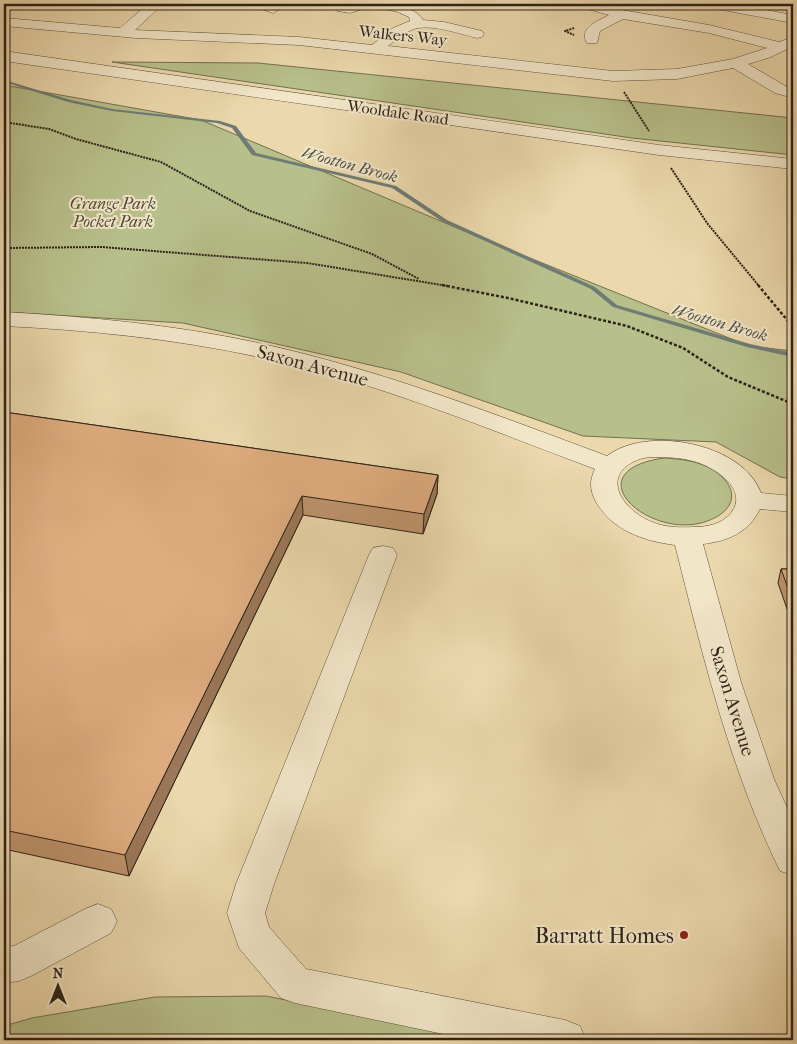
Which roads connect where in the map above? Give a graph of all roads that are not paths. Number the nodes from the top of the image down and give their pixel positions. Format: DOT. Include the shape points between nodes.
graph roads {
  1 [pos="156,4"];
  2 [pos="585,4"];
  3 [pos="712,4"];
  4 [pos="387,5"];
  5 [pos="28,10"];
  6 [pos="621,14"];
  7 [pos="793,19"];
  8 [pos="4,22"];
  9 [pos="416,23"];
  10 [pos="123,33"];
  11 [pos="477,34"];
  12 [pos="589,35"];
  13 [pos="787,44"];
  14 [pos="375,50"];
  15 [pos="4,56"];
  16 [pos="735,63"];
  17 [pos="793,93"];
  18 [pos="793,164"];
  19 [pos="4,319"];
  20 [pos="610,466"];
  21 [pos="750,500"];
  22 [pos="793,504"];
  23 [pos="687,537"];
  24 [pos="383,556"];
  25 [pos="793,860"];
  26 [pos="98,922"];
  27 [pos="4,965"];
  28 [pos="565,1040"];
  1 -- 10 [label="street"];
  2 -- 6 [label="street"];
  3 -- 7 [label="street"];
  4 -- 9 [label="street" via="410,12 417,18"];
  5 -- 8 [label="street"];
  6 -- 12 [label="street" via="602,23"];
  6 -- 13 [label="street"];
  8 -- 10 [label="street, Walkers Way"];
  9 -- 11 [label="street"];
  9 -- 14 [label="street" via="398,31"];
  10 -- 14 [label="street, Walkers Way" via="278,40"];
  13 -- 16 [label="street, Walkers Way"];
  14 -- 16 [label="street, Walkers Way" via="613,76 676,74"];
  15 -- 18 [label="street, Wooldale Road" via="659,150"];
  16 -- 17 [label="street" via="781,90"];
  19 -- 20 [label="street, Saxon Avenue" via="95,325 261,350 426,397"];
  20 -- 21 [label="street" via="633,453 683,450 718,461 736,473 747,488"];
  20 -- 23 [label="street" via="603,479 609,504 632,523 655,533"];
  21 -- 22 [label="street"];
  21 -- 23 [label="street" via="742,519 726,530"];
  23 -- 25 [label="street, Saxon Avenue" via="725,682 757,778"];
  24 -- 28 [label="street" via="255,884 246,912 253,936 295,985"];
  26 -- 27 [label="street" via="19,963"];
}
